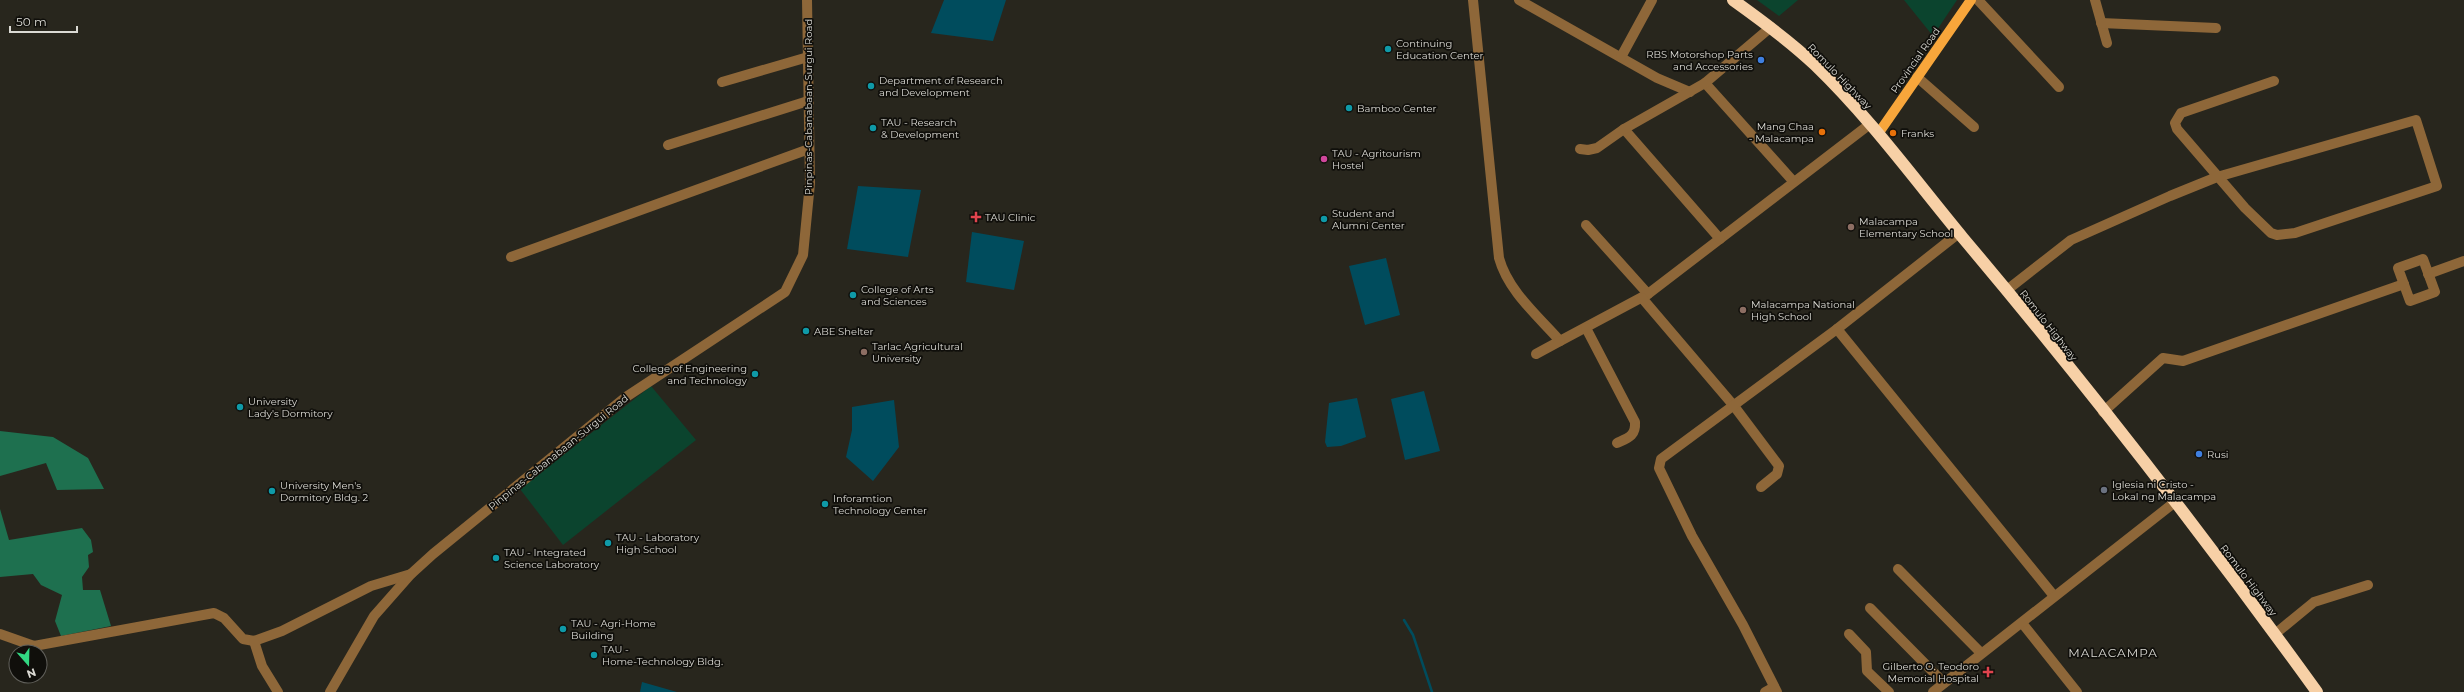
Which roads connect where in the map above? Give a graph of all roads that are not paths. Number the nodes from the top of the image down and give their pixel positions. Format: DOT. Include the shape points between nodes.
graph roads {
  1 [pos="807,0"];
  2 [pos="1473,0"];
  3 [pos="1519,0"];
  4 [pos="1652,0"];
  5 [pos="1733,0"];
  6 [pos="1971,0"];
  7 [pos="1978,0"];
  8 [pos="2095,0"];
  9 [pos="2101,23"];
  10 [pos="1771,27"];
  11 [pos="2216,28"];
  12 [pos="2107,43"];
  13 [pos="808,57"];
  14 [pos="1621,57"];
  15 [pos="1917,77"];
  16 [pos="2274,81"];
  17 [pos="722,82"];
  18 [pos="1705,83"];
  19 [pos="2059,87"];
  20 [pos="1690,92"];
  21 [pos="808,101"];
  22 [pos="1870,124"];
  23 [pos="1974,127"];
  24 [pos="1624,129"];
  25 [pos="1878,134"];
  26 [pos="668,145"];
  27 [pos="1580,149"];
  28 [pos="809,150"];
  29 [pos="2217,177"];
  30 [pos="1794,181"];
  31 [pos="1586,225"];
  32 [pos="1959,233"];
  33 [pos="1720,239"];
  34 [pos="511,257"];
  35 [pos="2464,260"];
  36 [pos="2428,274"];
  37 [pos="2404,284"];
  38 [pos="2007,290"];
  39 [pos="1645,296"];
  40 [pos="1586,328"];
  41 [pos="1837,329"];
  42 [pos="1560,341"];
  43 [pos="1536,354"];
  44 [pos="1734,406"];
  45 [pos="2103,412"];
  46 [pos="1617,443"];
  47 [pos="1761,487"];
  48 [pos="2175,502"];
  49 [pos="1898,568"];
  50 [pos="411,574"];
  51 [pos="2368,585"];
  52 [pos="2054,596"];
  53 [pos="1870,608"];
  54 [pos="2022,623"];
  55 [pos="0,634"];
  56 [pos="1849,634"];
  57 [pos="2275,634"];
  58 [pos="254,642"];
  59 [pos="1981,653"];
  60 [pos="1944,683"];
  61 [pos="1772,690"];
  62 [pos="278,692"];
  63 [pos="331,692"];
  64 [pos="1889,692"];
  65 [pos="1933,692"];
  66 [pos="2077,692"];
  67 [pos="2317,692"];
  1 -- 13 [label="street, Pinpinas-Cabanabaan-Surgui Road"];
  2 -- 42 [label="street" via="1499,258 1503,273 1513,287"];
  3 -- 14 [label="street"];
  4 -- 14 [label="street"];
  5 -- 10 [label="highway, Romulo Highway"];
  6 -- 15 [label="main road, Provincial Road"];
  7 -- 19 [label="street"];
  8 -- 9 [label="street"];
  9 -- 11 [label="street"];
  9 -- 12 [label="street"];
  10 -- 18 [label="street"];
  10 -- 22 [label="highway, Romulo Highway" via="1814,64"];
  13 -- 17 [label="street"];
  13 -- 21 [label="street, Pinpinas-Cabanabaan-Surgui Road"];
  14 -- 20 [label="street" via="1657,78"];
  15 -- 23 [label="street"];
  15 -- 25 [label="main road, Provincial Road"];
  16 -- 29 [label="street" via="2181,113 2177,117 2177,129"];
  18 -- 20 [label="street"];
  18 -- 30 [label="street"];
  20 -- 24 [label="street"];
  21 -- 26 [label="street"];
  21 -- 28 [label="street, Pinpinas-Cabanabaan-Surgui Road"];
  22 -- 25 [label="highway, Romulo Highway"];
  22 -- 30 [label="street"];
  24 -- 27 [label="street" via="1597,148"];
  24 -- 33 [label="street"];
  25 -- 32 [label="highway, Romulo Highway"];
  28 -- 34 [label="street"];
  28 -- 50 [label="street, Pinpinas-Cabanabaan-Surgui Road" via="810,183 803,255 785,292 626,397 450,539"];
  29 -- 29 [label="street" via="2266,229 2277,235 2306,230 2437,186 2416,120"];
  29 -- 38 [label="street" via="2071,240"];
  30 -- 33 [label="street"];
  31 -- 39 [label="street"];
  32 -- 38 [label="highway, Romulo Highway"];
  32 -- 41 [label="street"];
  33 -- 39 [label="street"];
  35 -- 36 [label="street"];
  36 -- 37 [label="street" via="2423,259 2398,268"];
  36 -- 37 [label="street" via="2435,292 2410,301"];
  37 -- 45 [label="street" via="2183,361 2163,358"];
  38 -- 45 [label="highway, Romulo Highway"];
  39 -- 40 [label="street"];
  39 -- 44 [label="street"];
  40 -- 42 [label="street"];
  40 -- 46 [label="street" via="1635,422 1634,432 1630,437"];
  41 -- 44 [label="street"];
  41 -- 52 [label="street"];
  42 -- 43 [label="street"];
  44 -- 47 [label="street" via="1779,466 1778,474"];
  44 -- 61 [label="street" via="1668,452 1661,459 1659,468 1692,536 1743,625"];
  45 -- 48 [label="highway, Romulo Highway"];
  48 -- 52 [label="street"];
  48 -- 57 [label="highway, Romulo Highway"];
  49 -- 59 [label="street"];
  50 -- 58 [label="street" via="371,586"];
  50 -- 63 [label="street, Pinpinas-Cabanabaan-Surgui Road" via="374,616"];
  51 -- 57 [label="street" via="2314,602"];
  52 -- 54 [label="street"];
  53 -- 60 [label="street"];
  54 -- 59 [label="street"];
  54 -- 66 [label="street"];
  55 -- 58 [label="street" via="34,646 214,613 224,618 243,639"];
  56 -- 64 [label="street" via="1866,652 1867,671"];
  57 -- 67 [label="highway, Romulo Highway"];
  58 -- 62 [label="street" via="262,666"];
  59 -- 60 [label="street"];
  60 -- 65 [label="street"];
}
